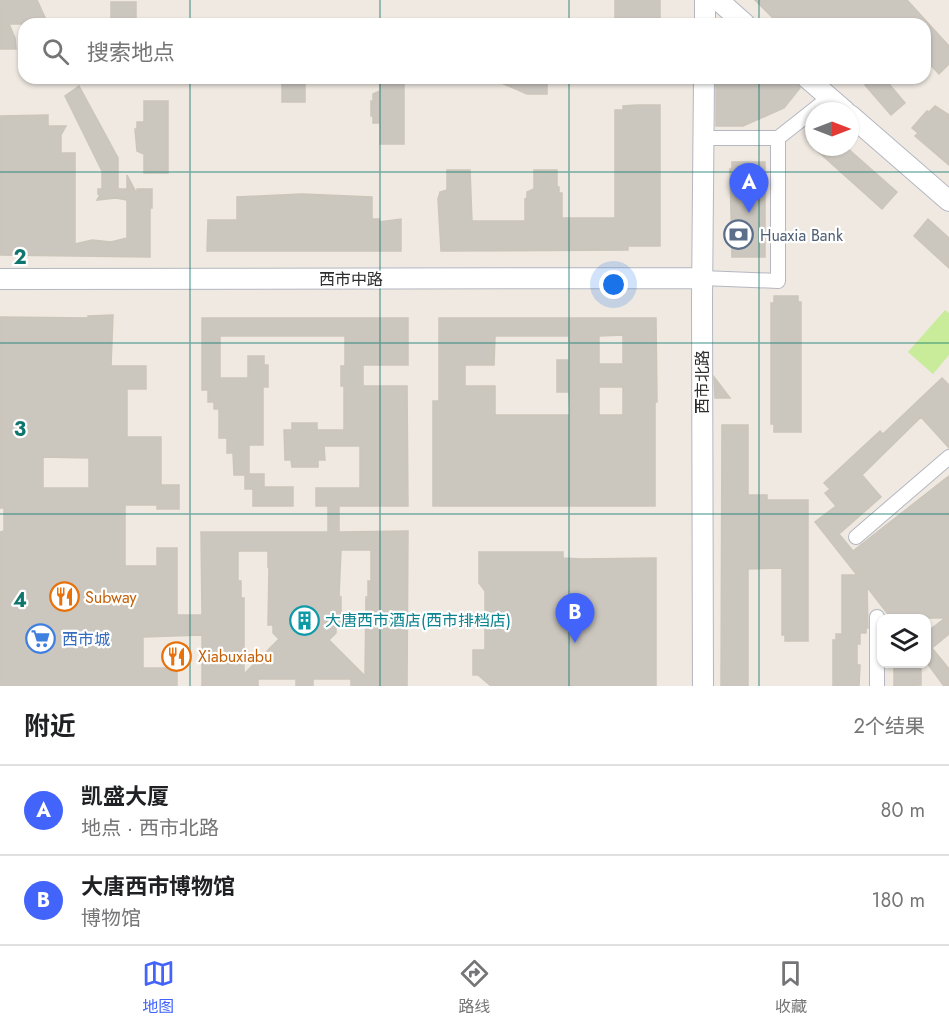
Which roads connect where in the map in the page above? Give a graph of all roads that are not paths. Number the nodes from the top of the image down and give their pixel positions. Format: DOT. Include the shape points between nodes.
graph roads {
  1 [pos="705,0"];
  2 [pos="718,0"];
  3 [pos="705,18"];
  4 [pos="738,18"];
  5 [pos="704,84"];
  6 [pos="814,84"];
  7 [pos="830,98"];
  8 [pos="835,102"];
  9 [pos="859,123"];
  10 [pos="704,138"];
  11 [pos="778,138"];
  12 [pos="949,201"];
  13 [pos="702,278"];
  14 [pos="0,279"];
  15 [pos="949,456"];
  16 [pos="856,537"];
  17 [pos="877,668"];
  18 [pos="703,686"];
  19 [pos="877,686"];
  1 -- 3 [label="street"];
  2 -- 4 [label="street"];
  5 -- 10 [label="street, 西市北路"];
  6 -- 7 [label="street"];
  7 -- 8 [label="street"];
  7 -- 11 [label="street"];
  9 -- 12 [label="street"];
  10 -- 11 [label="street"];
  10 -- 13 [label="street, 西市北路"];
  11 -- 13 [label="street" via="778,282"];
  13 -- 14 [label="street, 西市中路"];
  13 -- 18 [label="street, 西市北路"];
  15 -- 16 [label="street"];
  17 -- 19 [label="street"];
}
